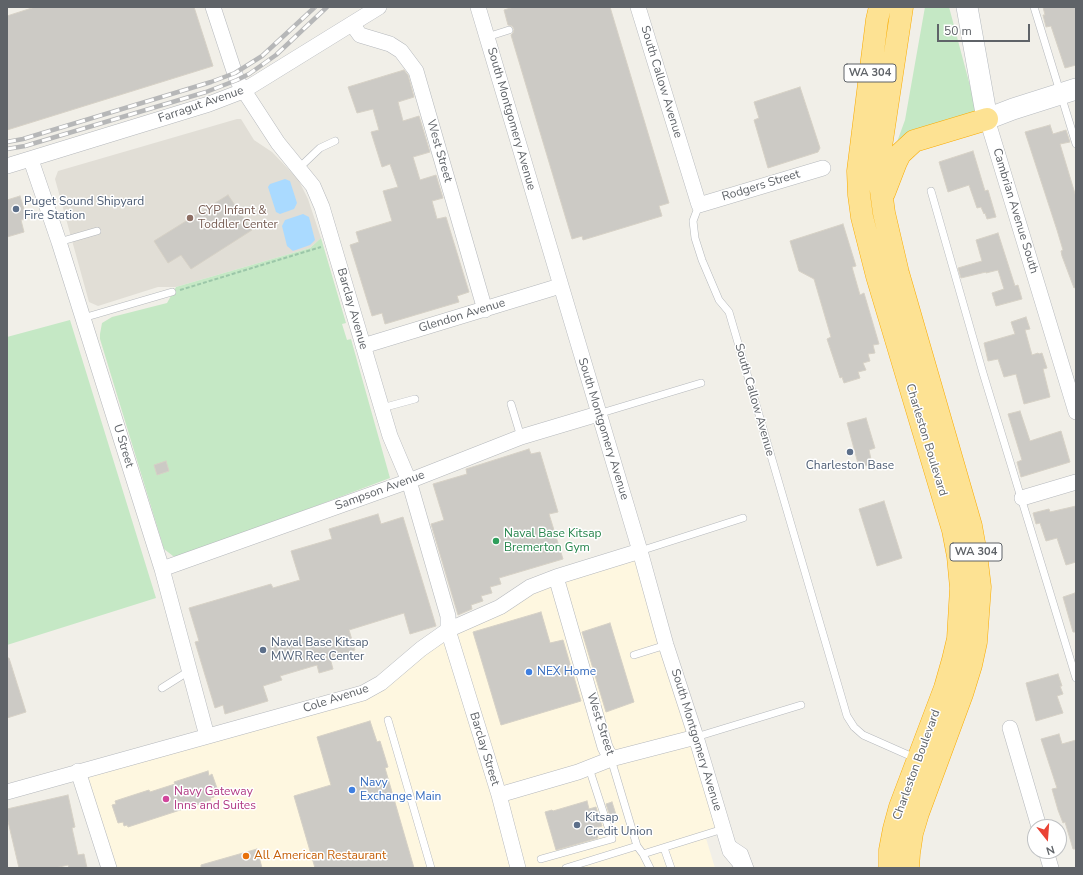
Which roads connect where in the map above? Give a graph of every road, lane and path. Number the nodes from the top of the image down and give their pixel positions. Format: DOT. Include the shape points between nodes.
graph roads {
  1 [pos="213,7"];
  2 [pos="379,7"];
  3 [pos="478,7"];
  4 [pos="638,7"];
  5 [pos="902,7"];
  6 [pos="967,7"];
  7 [pos="1034,7"];
  8 [pos="876,11"];
  9 [pos="352,24"];
  10 [pos="509,30"];
  11 [pos="486,37"];
  12 [pos="244,91"];
  13 [pos="1069,91"];
  14 [pos="987,120"];
  15 [pos="335,141"];
  16 [pos="1076,144"];
  17 [pos="31,160"];
  18 [pos="7,166"];
  19 [pos="299,168"];
  20 [pos="823,168"];
  21 [pos="931,191"];
  22 [pos="882,200"];
  23 [pos="699,205"];
  24 [pos="97,231"];
  25 [pos="331,236"];
  26 [pos="59,242"];
  27 [pos="560,286"];
  28 [pos="172,292"];
  29 [pos="485,310"];
  30 [pos="83,318"];
  31 [pos="363,346"];
  32 [pos="702,382"];
  33 [pos="415,399"];
  34 [pos="511,404"];
  35 [pos="382,408"];
  36 [pos="1076,412"];
  37 [pos="598,414"];
  38 [pos="521,437"];
  39 [pos="409,481"];
  40 [pos="1076,482"];
  41 [pos="1022,498"];
  42 [pos="743,518"];
  43 [pos="640,551"];
  44 [pos="162,569"];
  45 [pos="556,577"];
  46 [pos="448,630"];
  47 [pos="666,645"];
  48 [pos="634,655"];
  49 [pos="190,671"];
  50 [pos="1076,678"];
  51 [pos="162,688"];
  52 [pos="801,705"];
  53 [pos="388,720"];
  54 [pos="1010,728"];
  55 [pos="207,736"];
  56 [pos="696,736"];
  57 [pos="611,759"];
  58 [pos="918,759"];
  59 [pos="589,768"];
  60 [pos="78,771"];
  61 [pos="7,792"];
  62 [pos="499,795"];
  63 [pos="1037,819"];
  64 [pos="727,840"];
  65 [pos="637,846"];
  66 [pos="664,848"];
  67 [pos="644,854"];
  68 [pos="541,859"];
  69 [pos="109,868"];
  70 [pos="431,868"];
  71 [pos="518,868"];
  72 [pos="566,868"];
  73 [pos="650,868"];
  74 [pos="671,868"];
  75 [pos="730,868"];
  76 [pos="741,868"];
  77 [pos="750,868"];
  78 [pos="890,868"];
  79 [pos="908,868"];
  1 -- 12 [label="street, Barclay Avenue" via="237,80"];
  2 -- 9 [label="street, Farragut Avenue"];
  3 -- 11 [label="street, South Montgomery Avenue"];
  4 -- 23 [label="street, South Callow Avenue"];
  5 -- 22 [label="highway, Charleston Boulevard / WA 304" via="880,152"];
  6 -- 14 [label="street, Cambrian Avenue South"];
  7 -- 13 [label="lane"];
  8 -- 58 [label="highway, Charleston Boulevard / WA 304" via="858,171 862,217 953,530 961,588 958,639 953,660"];
  9 -- 12 [label="street, Farragut Avenue"];
  9 -- 29 [label="street, West Street" via="360,35 390,44 400,51 416,71"];
  10 -- 11 [label="lane"];
  11 -- 27 [label="street, South Montgomery Avenue"];
  12 -- 17 [label="street, Farragut Avenue"];
  12 -- 19 [label="street, Barclay Avenue"];
  13 -- 14 [label="street"];
  13 -- 16 [label="lane"];
  14 -- 22 [label="highway" via="914,142 902,152 896,162"];
  14 -- 36 [label="street, Cambrian Avenue South"];
  15 -- 19 [label="lane" via="320,148"];
  17 -- 18 [label="street, Farragut Avenue"];
  17 -- 26 [label="street, U Street"];
  19 -- 25 [label="street, Barclay Avenue" via="313,186"];
  20 -- 23 [label="street, Rodgers Street"];
  21 -- 41 [label="lane"];
  22 -- 79 [label="highway, Charleston Boulevard / WA 304" via="898,273 971,526 980,587 971,665 918,812 912,833"];
  23 -- 58 [label="lane, South Callow Avenue" via="693,221 695,238 720,300 729,312 847,716 857,731 875,742"];
  24 -- 26 [label="lane"];
  25 -- 28 [label="path" via="321,248"];
  25 -- 31 [label="street, Barclay Avenue"];
  26 -- 30 [label="street, U Street"];
  27 -- 29 [label="street, Glendon Avenue"];
  27 -- 37 [label="street, South Montgomery Avenue"];
  28 -- 30 [label="lane"];
  29 -- 31 [label="street, Glendon Avenue"];
  30 -- 44 [label="street, U Street"];
  31 -- 35 [label="street, Barclay Avenue"];
  32 -- 37 [label="lane"];
  33 -- 35 [label="lane"];
  34 -- 38 [label="lane"];
  35 -- 39 [label="street, Barclay Avenue" via="390,436"];
  37 -- 38 [label="street, Sampson Avenue"];
  37 -- 43 [label="street, South Montgomery Avenue"];
  38 -- 39 [label="street, Sampson Avenue"];
  39 -- 44 [label="street, Sampson Avenue"];
  39 -- 46 [label="street, Barclay Avenue" via="448,616"];
  40 -- 41 [label="street"];
  41 -- 50 [label="lane"];
  42 -- 43 [label="lane"];
  43 -- 45 [label="street, Cole Avenue"];
  43 -- 47 [label="street, South Montgomery Avenue"];
  44 -- 49 [label="street, U Street"];
  45 -- 46 [label="street, Cole Avenue" via="530,587 500,607"];
  45 -- 57 [label="street, West Street" via="605,747"];
  46 -- 55 [label="street, Cole Avenue" via="420,649 382,683 363,693"];
  46 -- 62 [label="street, Barclay Street"];
  47 -- 48 [label="lane"];
  47 -- 56 [label="street, South Montgomery Avenue"];
  49 -- 51 [label="lane"];
  49 -- 55 [label="street, U Street"];
  52 -- 56 [label="lane"];
  53 -- 70 [label="lane"];
  54 -- 63 [label="street"];
  55 -- 60 [label="street, Cole Avenue"];
  56 -- 57 [label="street"];
  56 -- 64 [label="street, South Montgomery Avenue"];
  57 -- 59 [label="street"];
  57 -- 65 [label="lane, West Street"];
  58 -- 78 [label="highway, Charleston Boulevard / WA 304" via="894,829"];
  59 -- 62 [label="street"];
  59 -- 68 [label="lane" via="612,838"];
  60 -- 61 [label="street, Cole Avenue"];
  60 -- 69 [label="street"];
  62 -- 71 [label="street, Barclay Street"];
  64 -- 66 [label="lane"];
  64 -- 75 [label="street, South Montgomery Avenue"];
  64 -- 76 [label="street, South Montgomery Avenue"];
  64 -- 77 [label="lane" via="744,852"];
  65 -- 67 [label="lane, West Street"];
  65 -- 72 [label="lane"];
  66 -- 67 [label="lane"];
  66 -- 74 [label="lane"];
  67 -- 73 [label="lane, West Street"];
}
